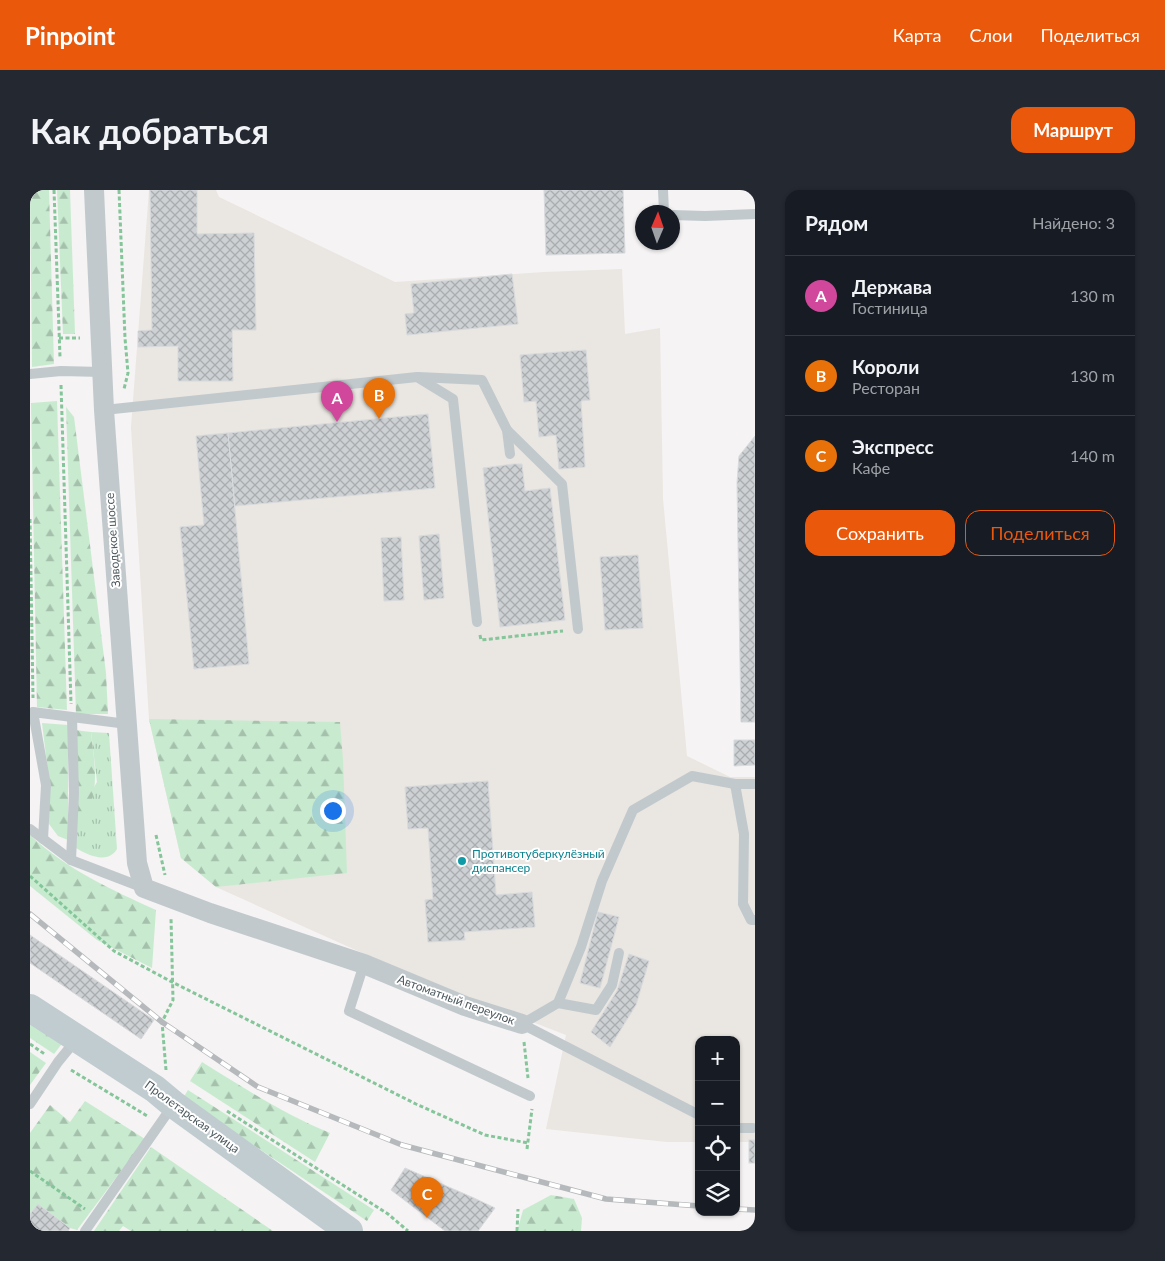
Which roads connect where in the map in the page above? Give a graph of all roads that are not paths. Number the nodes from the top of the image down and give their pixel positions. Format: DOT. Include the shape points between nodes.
graph roads {
  1 [pos="94,190"];
  2 [pos="663,190"];
  3 [pos="664,205"];
  4 [pos="755,214"];
  5 [pos="680,215"];
  6 [pos="102,372"];
  7 [pos="30,374"];
  8 [pos="417,377"];
  9 [pos="104,410"];
  10 [pos="508,430"];
  11 [pos="510,454"];
  12 [pos="478,622"];
  13 [pos="578,629"];
  14 [pos="72,718"];
  15 [pos="127,724"];
  16 [pos="735,784"];
  17 [pos="755,784"];
  18 [pos="30,830"];
  19 [pos="43,839"];
  20 [pos="71,860"];
  21 [pos="144,888"];
  22 [pos="755,920"];
  23 [pos="619,953"];
  24 [pos="364,964"];
  25 [pos="558,1003"];
  26 [pos="30,1008"];
  27 [pos="522,1024"];
  28 [pos="77,1039"];
  29 [pos="530,1096"];
  30 [pos="30,1104"];
  31 [pos="173,1104"];
  32 [pos="695,1112"];
  33 [pos="740,1128"];
  34 [pos="753,1128"];
  35 [pos="85,1231"];
  36 [pos="349,1231"];
  1 -- 6 [label="street, Заводское шоссе"];
  2 -- 3 [label="lane"];
  4 -- 5 [label="lane"];
  6 -- 7 [label="lane"];
  6 -- 9 [label="street, Заводское шоссе"];
  8 -- 9 [label="lane"];
  8 -- 10 [label="lane" via="482,380"];
  8 -- 12 [label="lane" via="453,399"];
  9 -- 15 [label="street, Заводское шоссе"];
  10 -- 11 [label="lane"];
  10 -- 13 [label="lane" via="562,484"];
  14 -- 15 [label="lane"];
  14 -- 19 [label="lane" via="33,712 46,785"];
  14 -- 20 [label="lane" via="74,793"];
  15 -- 21 [label="street, Заводское шоссе" via="137,863"];
  16 -- 17 [label="lane"];
  16 -- 22 [label="lane" via="744,834 742,904 751,920"];
  16 -- 25 [label="lane" via="692,776 633,810 602,881 581,947"];
  18 -- 19 [label="lane"];
  19 -- 20 [label="lane"];
  20 -- 21 [label="lane"];
  21 -- 24 [label="street, Автоматный переулок"];
  23 -- 25 [label="lane" via="612,985 596,1010"];
  24 -- 27 [label="street, Автоматный переулок" via="465,1006"];
  24 -- 29 [label="lane" via="349,1011"];
  25 -- 27 [label="lane, Автоматный переулок"];
  26 -- 28 [label="main road, Пролетарская улица"];
  27 -- 32 [label="lane"];
  28 -- 30 [label="lane"];
  28 -- 31 [label="main road, Пролетарская улица"];
  31 -- 35 [label="lane"];
  31 -- 36 [label="main road, Пролетарская улица"];
  33 -- 34 [label="lane"];
}
